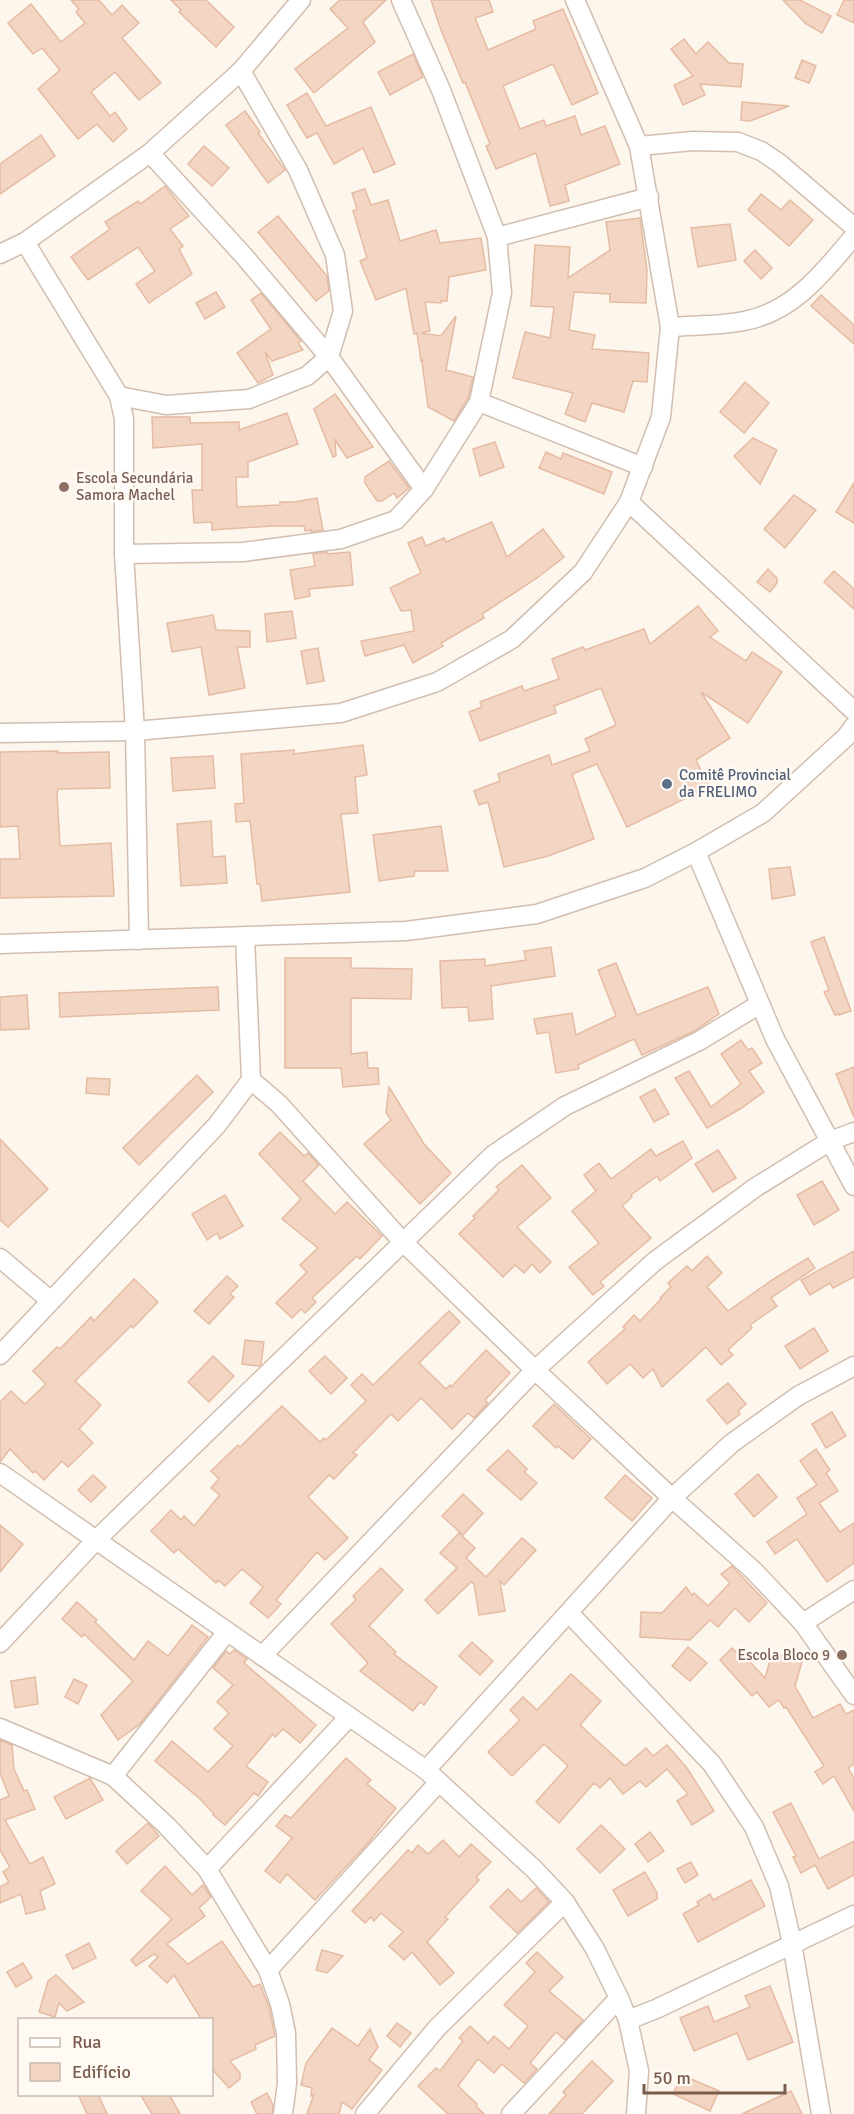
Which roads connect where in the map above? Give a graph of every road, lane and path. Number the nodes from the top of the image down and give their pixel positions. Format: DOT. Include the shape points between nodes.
graph roads {
  1 [pos="301,0"];
  2 [pos="401,0"];
  3 [pos="575,0"];
  4 [pos="241,71"];
  5 [pos="639,146"];
  6 [pos="150,153"];
  7 [pos="649,197"];
  8 [pos="854,227"];
  9 [pos="854,236"];
  10 [pos="497,237"];
  11 [pos="25,242"];
  12 [pos="0,254"];
  13 [pos="670,327"];
  14 [pos="329,357"];
  15 [pos="119,396"];
  16 [pos="479,402"];
  17 [pos="643,467"];
  18 [pos="424,489"];
  19 [pos="629,502"];
  20 [pos="124,554"];
  21 [pos="854,711"];
  22 [pos="135,731"];
  23 [pos="0,733"];
  24 [pos="851,736"];
  25 [pos="696,852"];
  26 [pos="245,936"];
  27 [pos="139,940"];
  28 [pos="0,944"];
  29 [pos="760,1004"];
  30 [pos="250,1080"];
  31 [pos="854,1132"];
  32 [pos="830,1142"];
  33 [pos="854,1186"];
  34 [pos="402,1241"];
  35 [pos="0,1258"];
  36 [pos="51,1301"];
  37 [pos="0,1355"];
  38 [pos="854,1366"];
  39 [pos="535,1370"];
  40 [pos="0,1473"];
  41 [pos="672,1498"];
  42 [pos="96,1540"];
  43 [pos="854,1590"];
  44 [pos="568,1612"];
  45 [pos="803,1623"];
  46 [pos="227,1632"];
  47 [pos="0,1643"];
  48 [pos="262,1656"];
  49 [pos="854,1695"];
  50 [pos="349,1717"];
  51 [pos="0,1728"];
  52 [pos="113,1776"];
  53 [pos="432,1776"];
  54 [pos="207,1869"];
  55 [pos="566,1902"];
  56 [pos="854,1915"];
  57 [pos="792,1943"];
  58 [pos="268,1970"];
  59 [pos="619,1998"];
  60 [pos="628,2020"];
  61 [pos="283,2114"];
  62 [pos="365,2114"];
  63 [pos="511,2114"];
  64 [pos="636,2114"];
  65 [pos="821,2114"];
  1 -- 4 [label="street"];
  2 -- 10 [label="street" via="441,90"];
  3 -- 5 [label="street"];
  4 -- 6 [label="street"];
  4 -- 14 [label="street" via="298,170 334,255 343,310"];
  5 -- 7 [label="street"];
  5 -- 8 [label="street" via="738,142 779,163"];
  6 -- 11 [label="street"];
  6 -- 14 [label="street"];
  7 -- 10 [label="street"];
  7 -- 13 [label="street"];
  9 -- 13 [label="street" via="791,303 770,314 743,322"];
  10 -- 16 [label="street" via="502,293"];
  11 -- 12 [label="street"];
  11 -- 15 [label="street"];
  13 -- 17 [label="street" via="661,417"];
  14 -- 15 [label="street" via="307,376 249,399 166,405"];
  14 -- 18 [label="street"];
  15 -- 20 [label="street" via="124,418"];
  16 -- 17 [label="street"];
  16 -- 18 [label="street"];
  17 -- 19 [label="street"];
  18 -- 20 [label="street" via="396,520 341,539 243,552"];
  19 -- 21 [label="street"];
  19 -- 22 [label="street" via="583,572 512,639 437,682 341,713"];
  20 -- 22 [label="street"];
  22 -- 23 [label="street"];
  22 -- 27 [label="street"];
  24 -- 25 [label="street" via="763,813"];
  25 -- 26 [label="street" via="645,878 537,914 406,931"];
  25 -- 29 [label="street"];
  26 -- 27 [label="street"];
  26 -- 30 [label="street"];
  27 -- 28 [label="street"];
  29 -- 32 [label="street"];
  29 -- 34 [label="street" via="699,1041 556,1112 493,1155"];
  30 -- 34 [label="street" via="279,1104"];
  30 -- 36 [label="street" via="217,1125"];
  31 -- 32 [label="street"];
  32 -- 33 [label="street"];
  32 -- 39 [label="street" via="756,1187 655,1261"];
  34 -- 39 [label="street"];
  34 -- 42 [label="street"];
  35 -- 36 [label="street"];
  36 -- 37 [label="street"];
  38 -- 41 [label="street" via="798,1396 732,1443"];
  39 -- 41 [label="street"];
  39 -- 48 [label="street"];
  40 -- 42 [label="street"];
  41 -- 44 [label="street"];
  41 -- 45 [label="street" via="754,1571"];
  42 -- 46 [label="street"];
  42 -- 47 [label="street"];
  43 -- 45 [label="street"];
  44 -- 53 [label="street"];
  44 -- 57 [label="street" via="712,1764 754,1827 779,1886"];
  45 -- 49 [label="street"];
  46 -- 48 [label="street"];
  46 -- 52 [label="street"];
  48 -- 50 [label="street"];
  50 -- 53 [label="street"];
  50 -- 54 [label="street"];
  51 -- 52 [label="street"];
  52 -- 54 [label="street"];
  53 -- 55 [label="street"];
  53 -- 58 [label="street"];
  54 -- 58 [label="street"];
  55 -- 59 [label="street"];
  55 -- 62 [label="street" via="437,2028"];
  56 -- 57 [label="street"];
  57 -- 60 [label="street"];
  57 -- 65 [label="street"];
  58 -- 61 [label="street" via="286,2033"];
  59 -- 60 [label="street"];
  59 -- 63 [label="street"];
  60 -- 64 [label="street" via="639,2071"];
}
